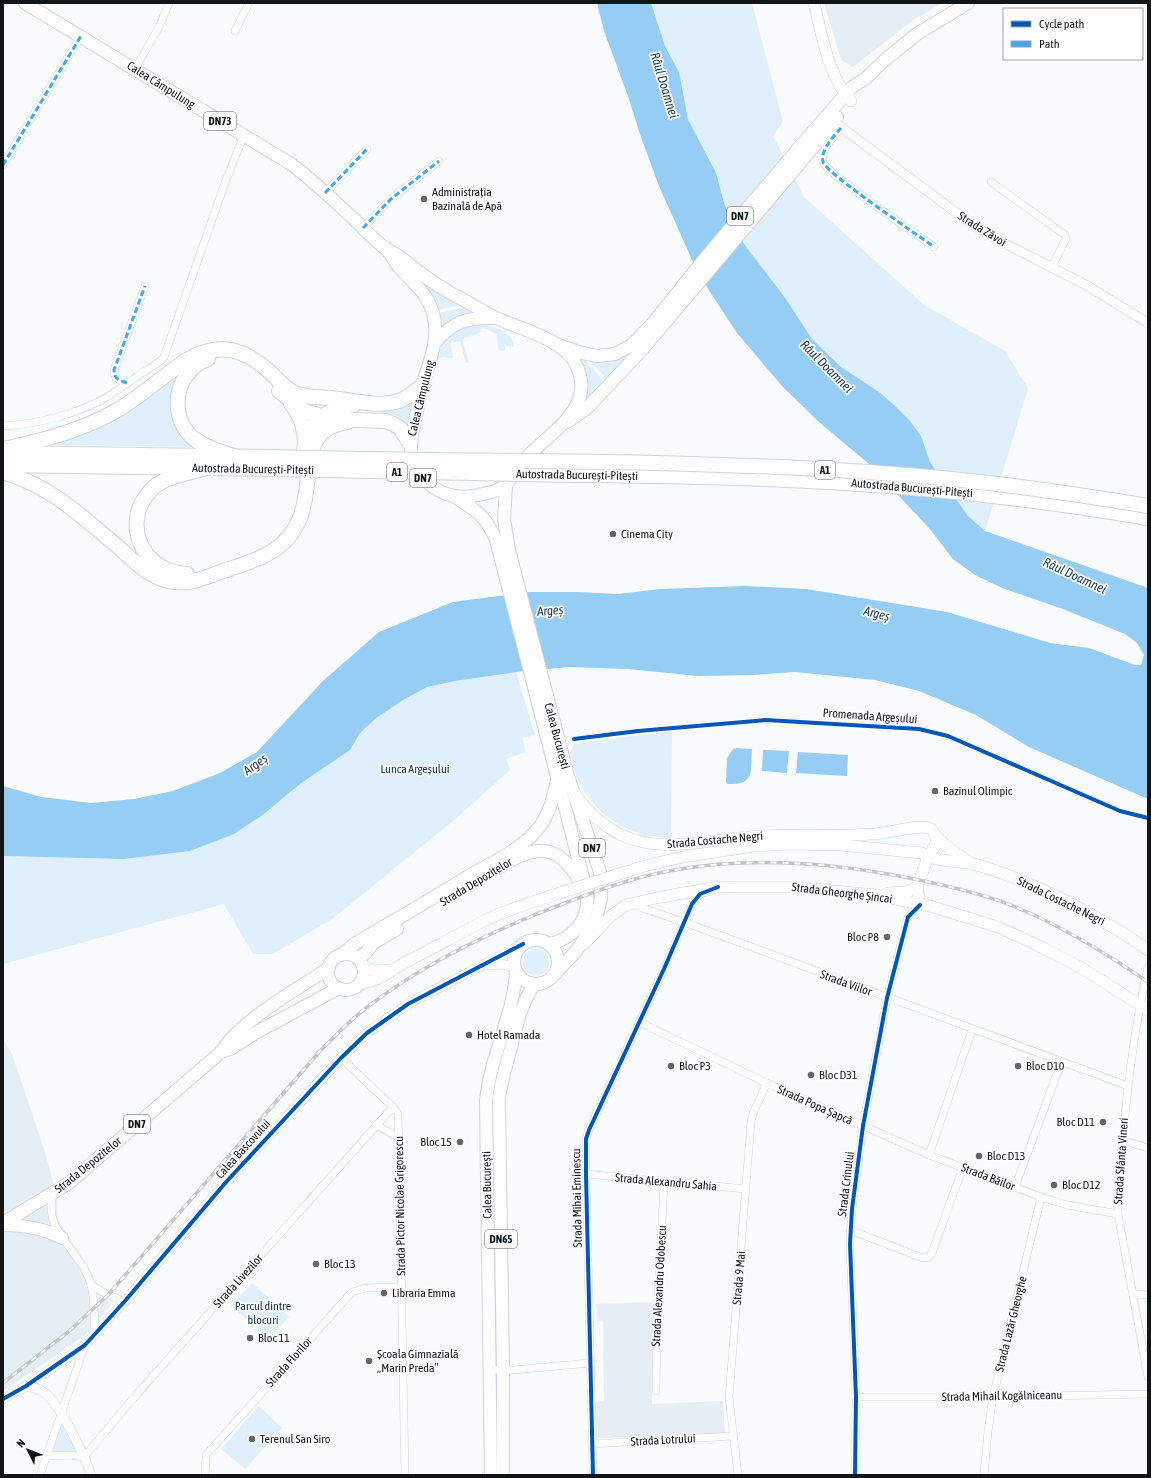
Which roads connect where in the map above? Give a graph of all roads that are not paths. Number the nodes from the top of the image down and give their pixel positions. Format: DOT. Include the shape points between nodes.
graph roads {
  1 [pos="25,3"];
  2 [pos="169,3"];
  3 [pos="249,3"];
  4 [pos="814,3"];
  5 [pos="968,3"];
  6 [pos="235,31"];
  7 [pos="80,36"];
  8 [pos="135,69"];
  9 [pos="848,98"];
  10 [pos="834,122"];
  11 [pos="244,135"];
  12 [pos="367,149"];
  13 [pos="439,161"];
  14 [pos="3,164"];
  15 [pos="991,182"];
  16 [pos="326,193"];
  17 [pos="363,228"];
  18 [pos="934,247"];
  19 [pos="386,248"];
  20 [pos="1051,268"];
  21 [pos="145,286"];
  22 [pos="677,301"];
  23 [pos="496,318"];
  24 [pos="1148,323"];
  25 [pos="435,343"];
  26 [pos="560,346"];
  27 [pos="127,383"];
  28 [pos="423,384"];
  29 [pos="285,397"];
  30 [pos="370,403"];
  31 [pos="322,416"];
  32 [pos="353,420"];
  33 [pos="567,422"];
  34 [pos="3,426"];
  35 [pos="305,443"];
  36 [pos="410,444"];
  37 [pos="3,449"];
  38 [pos="3,453"];
  39 [pos="236,457"];
  40 [pos="273,463"];
  41 [pos="3,465"];
  42 [pos="206,468"];
  43 [pos="3,472"];
  44 [pos="506,485"];
  45 [pos="455,497"];
  46 [pos="1148,506"];
  47 [pos="1148,518"];
  48 [pos="504,552"];
  49 [pos="554,744"];
  50 [pos="557,780"];
  51 [pos="573,791"];
  52 [pos="877,834"];
  53 [pos="937,838"];
  54 [pos="840,845"];
  55 [pos="928,857"];
  56 [pos="970,863"];
  57 [pos="718,887"];
  58 [pos="917,887"];
  59 [pos="588,895"];
  60 [pos="876,895"];
  61 [pos="632,903"];
  62 [pos="920,905"];
  63 [pos="684,922"];
  64 [pos="523,944"];
  65 [pos="549,944"];
  66 [pos="577,950"];
  67 [pos="1148,950"];
  68 [pos="341,955"];
  69 [pos="360,962"];
  70 [pos="1148,967"];
  71 [pos="328,968"];
  72 [pos="478,968"];
  73 [pos="515,969"];
  74 [pos="391,970"];
  75 [pos="556,973"];
  76 [pos="360,983"];
  77 [pos="535,984"];
  78 [pos="339,988"];
  79 [pos="888,998"];
  80 [pos="1144,1007"];
  81 [pos="639,1022"];
  82 [pos="972,1030"];
  83 [pos="221,1052"];
  84 [pos="341,1058"];
  85 [pos="1061,1063"];
  86 [pos="767,1083"];
  87 [pos="1128,1086"];
  88 [pos="393,1107"];
  89 [pos="376,1125"];
  90 [pos="863,1126"];
  91 [pos="398,1137"];
  92 [pos="1122,1140"];
  93 [pos="1148,1148"];
  94 [pos="930,1155"];
  95 [pos="963,1167"];
  96 [pos="586,1174"];
  97 [pos="664,1182"];
  98 [pos="1015,1187"];
  99 [pos="746,1189"];
  100 [pos="53,1194"];
  101 [pos="1041,1197"];
  102 [pos="1118,1214"];
  103 [pos="3,1224"];
  104 [pos="850,1230"];
  105 [pos="62,1238"];
  106 [pos="91,1285"];
  107 [pos="402,1287"];
  108 [pos="1133,1294"];
  109 [pos="1148,1295"];
  110 [pos="125,1301"];
  111 [pos="95,1334"];
  112 [pos="85,1345"];
  113 [pos="590,1363"];
  114 [pos="491,1370"];
  115 [pos="503,1370"];
  116 [pos="1148,1377"];
  117 [pos="26,1386"];
  118 [pos="656,1391"];
  119 [pos="1148,1394"];
  120 [pos="856,1396"];
  121 [pos="993,1397"];
  122 [pos="3,1399"];
  123 [pos="61,1414"];
  124 [pos="734,1436"];
  125 [pos="592,1444"];
  126 [pos="46,1456"];
  127 [pos="84,1457"];
  128 [pos="40,1475"];
  129 [pos="91,1475"];
  130 [pos="205,1475"];
  131 [pos="405,1475"];
  132 [pos="491,1475"];
  133 [pos="503,1475"];
  134 [pos="593,1475"];
  135 [pos="738,1475"];
  136 [pos="856,1475"];
  137 [pos="984,1475"];
  1 -- 7 [label="main road, Calea Câmpulung / DN73"];
  2 -- 8 [label="street" via="159,27"];
  3 -- 6 [label="street"];
  4 -- 9 [label="main road" via="836,80"];
  5 -- 9 [label="main road, DN7" via="902,46 852,88"];
  7 -- 8 [label="main road, Calea Câmpulung / DN73"];
  7 -- 14 [label="street"];
  8 -- 11 [label="main road, Calea Câmpulung / DN73"];
  9 -- 10 [label="main road, DN7"];
  10 -- 18 [label="street" via="823,156 827,168"];
  10 -- 20 [label="street, Strada Zăvoi" via="973,225"];
  10 -- 22 [label="main road, DN7" via="812,140"];
  11 -- 16 [label="main road, Calea Câmpulung / DN73" via="291,164"];
  11 -- 27 [label="street" via="164,357 159,363"];
  12 -- 16 [label="street"];
  13 -- 17 [label="street" via="391,199"];
  15 -- 20 [label="street" via="1065,235 1066,239"];
  16 -- 17 [label="main road, Calea Câmpulung / DN73"];
  17 -- 19 [label="main road, Calea Câmpulung / DN73"];
  19 -- 23 [label="main road, Calea Câmpulung" via="450,293"];
  19 -- 25 [label="main road, Calea Câmpulung" via="428,300 436,326"];
  20 -- 24 [label="street, Strada Zăvoi" via="1086,285"];
  21 -- 27 [label="street" via="114,370 116,379"];
  22 -- 26 [label="main road, DN7" via="636,342 618,353 597,356"];
  22 -- 33 [label="main road, DN7" via="640,352 586,409"];
  23 -- 25 [label="main road, DN7" via="479,317 459,322"];
  23 -- 26 [label="main road, Calea Câmpulung / DN7"];
  25 -- 28 [label="main road, Calea Câmpulung / DN7"];
  26 -- 33 [label="main road, DN7" via="573,359 581,385 577,404"];
  27 -- 34 [label="street" via="108,396 70,413"];
  28 -- 30 [label="highway" via="394,403"];
  28 -- 36 [label="main road, Calea Câmpulung / DN7"];
  29 -- 31 [label="highway" via="298,407"];
  29 -- 35 [label="highway" via="300,417"];
  29 -- 39 [label="highway" via="254,366 234,356 211,357 189,372 180,386 178,395 178,412 182,422 197,441"];
  30 -- 31 [label="highway" via="343,406"];
  30 -- 37 [label="highway" via="296,394 252,357 232,350 215,349 190,358 134,399 93,423 57,436"];
  31 -- 32 [label="highway"];
  31 -- 35 [label="highway" via="314,424"];
  32 -- 36 [label="highway" via="386,421 394,424"];
  32 -- 43 [label="highway" via="327,429 312,447 303,512 296,528 284,542 257,559 189,582 169,581 154,576 62,501 33,483"];
  33 -- 44 [label="main road, Calea Câmpulung / DN7" via="526,458"];
  35 -- 42 [label="highway" via="297,511 291,524 279,538 257,552 204,571 185,574 170,572 156,564 140,544 137,532 139,509 143,500 156,486"];
  36 -- 45 [label="main road, Calea Câmpulung / DN7" via="418,473 437,490"];
  38 -- 39 [label="highway, Autostrada București-Pitești / A1"];
  39 -- 40 [label="highway, Autostrada București-Pitești / A1"];
  40 -- 42 [label="highway, Autostrada București-Pitești / A1"];
  40 -- 46 [label="highway, Autostrada București-Pitești / A1, bridge" via="698,465 842,470 1044,490"];
  40 -- 47 [label="highway, Autostrada București-Pitești / A1, bridge" via="821,481 996,496"];
  41 -- 42 [label="highway, Autostrada București-Pitești / A1"];
  44 -- 45 [label="main road, Calea Câmpulung / DN7" via="490,493"];
  44 -- 48 [label="main road, Calea București / DN7"];
  45 -- 48 [label="main road, Calea București / DN7" via="485,519"];
  48 -- 49 [label="main road, Calea București / DN7"];
  49 -- 50 [label="main road, Calea București / DN7"];
  49 -- 51 [label="main road, Calea București / DN7"];
  50 -- 59 [label="main road, Calea București / DN7"];
  50 -- 68 [label="main road, Strada Depozitelor / DN7" via="548,814 530,838 356,943"];
  51 -- 52 [label="main road, Strada Costache Negri" via="599,821 626,838 642,843 688,844 775,835"];
  51 -- 66 [label="main road, Calea București / DN7" via="598,866 601,885 596,920"];
  52 -- 53 [label="main road, Strada Costache Negri" via="922,827 930,829"];
  52 -- 54 [label="main road, Strada Costache Negri"];
  53 -- 55 [label="main road"];
  53 -- 56 [label="main road, Strada Costache Negri"];
  54 -- 55 [label="main road, Strada Costache Negri" via="922,853"];
  54 -- 74 [label="main road, Strada Costache Negri, bridge" via="778,845 718,851 668,860 507,911"];
  55 -- 56 [label="main road, Strada Costache Negri"];
  55 -- 58 [label="main road"];
  56 -- 67 [label="main road, Strada Costache Negri" via="998,872 1076,906"];
  57 -- 60 [label="main road, Strada Gheorghe Șincai" via="790,887"];
  57 -- 61 [label="main road, Strada Gheorghe Șincai"];
  57 -- 63 [label="street, Strada Mihai Eminescu" via="700,894"];
  58 -- 60 [label="main road" via="907,892"];
  58 -- 62 [label="main road"];
  59 -- 65 [label="main road, Calea București / DN7" via="587,909 581,925 565,939"];
  59 -- 69 [label="main road, Strada Depozitelor / DN7" via="570,865 562,858 544,851 530,852 501,866 373,943"];
  60 -- 62 [label="main road, Strada Gheorghe Șincai"];
  61 -- 63 [label="street, Strada Viilor"];
  61 -- 66 [label="main road, Strada Gheorghe Șincai" via="612,915"];
  62 -- 79 [label="street, Strada Crinului" via="908,918"];
  62 -- 80 [label="main road, Strada Gheorghe Șincai" via="959,914 1004,930 1090,973"];
  63 -- 79 [label="street, Strada Viilor"];
  63 -- 81 [label="street, Strada Mihai Eminescu"];
  64 -- 65 [label="main road, DN7" via="534,940"];
  64 -- 72 [label="street, Calea Bascovului"];
  64 -- 73 [label="main road" via="515,954"];
  65 -- 75 [label="main road" via="558,957"];
  66 -- 75 [label="main road, Calea București / DN7"];
  68 -- 69 [label="main road" via="350,954"];
  68 -- 71 [label="main road, DN7" via="333,960"];
  69 -- 74 [label="main road" via="374,971"];
  69 -- 76 [label="main road" via="364,974"];
  70 -- 80 [label="street, Strada Sfânta Vineri"];
  71 -- 78 [label="main road" via="329,978"];
  71 -- 83 [label="main road, Strada Depozitelor / DN7" via="253,1020 228,1041"];
  72 -- 73 [label="street, Calea Bascovului" via="501,964"];
  72 -- 84 [label="street, Calea Bascovului" via="408,1004 367,1033"];
  73 -- 77 [label="main road" via="523,980"];
  73 -- 114 [label="main road, Calea București / DN65" via="514,988 486,1101"];
  74 -- 76 [label="main road" via="374,981"];
  75 -- 77 [label="main road, DN7" via="547,981"];
  76 -- 78 [label="main road, DN7" via="351,989"];
  77 -- 115 [label="main road, Calea București / DN65" via="521,1010 499,1099"];
  78 -- 83 [label="main road, Strada Depozitelor / DN7"];
  79 -- 82 [label="street, Strada Viilor"];
  79 -- 90 [label="street, Strada Crinului"];
  80 -- 87 [label="street, Strada Sfânta Vineri"];
  81 -- 86 [label="street, Strada Popa Șapcă"];
  81 -- 96 [label="street, Strada Mihai Eminescu" via="589,1130 586,1139"];
  82 -- 85 [label="street, Strada Viilor"];
  82 -- 94 [label="street"];
  83 -- 100 [label="main road, Strada Depozitelor / DN7"];
  84 -- 88 [label="street"];
  84 -- 110 [label="street, Calea Bascovului" via="222,1187"];
  85 -- 87 [label="street, Strada Viilor"];
  85 -- 98 [label="street"];
  86 -- 90 [label="street, Strada Popa Șapcă"];
  86 -- 99 [label="street, Strada 9 Mai" via="753,1113"];
  87 -- 92 [label="street, Strada Sfânta Vineri"];
  88 -- 89 [label="street, Strada Livezilor"];
  88 -- 91 [label="street, Strada Pictor Nicolae Grigorescu" via="398,1114"];
  89 -- 91 [label="street"];
  89 -- 127 [label="street, Strada Livezilor"];
  90 -- 94 [label="street, Strada Băilor"];
  90 -- 104 [label="street, Strada Crinului"];
  91 -- 107 [label="street, Strada Pictor Nicolae Grigorescu"];
  92 -- 93 [label="street"];
  92 -- 102 [label="street, Strada Sfânta Vineri"];
  94 -- 95 [label="street, Strada Băilor"];
  95 -- 98 [label="street, Strada Băilor"];
  95 -- 104 [label="street" via="929,1257 923,1258"];
  96 -- 97 [label="street, Strada Alexandru Sahia"];
  96 -- 113 [label="street, Strada Mihai Eminescu"];
  97 -- 99 [label="street, Strada Alexandru Sahia"];
  97 -- 118 [label="street, Strada Alexandru Odobescu"];
  98 -- 101 [label="street, Strada Băilor"];
  99 -- 124 [label="street, Strada 9 Mai" via="729,1397"];
  100 -- 103 [label="main road, Strada Depozitelor / DN7"];
  100 -- 105 [label="street" via="50,1213"];
  101 -- 102 [label="street, Strada Băilor" via="1067,1205"];
  101 -- 121 [label="street, Strada Lazăr Gheorghe"];
  102 -- 108 [label="street, Strada Sfânta Vineri"];
  103 -- 105 [label="main road" via="44,1229"];
  104 -- 120 [label="street, Strada Crinului"];
  105 -- 106 [label="street" via="78,1258"];
  106 -- 110 [label="street"];
  106 -- 111 [label="street"];
  107 -- 130 [label="street, Strada Florilor" via="365,1288 352,1292 206,1455"];
  107 -- 131 [label="street, Strada Pictor Nicolae Grigorescu"];
  108 -- 109 [label="street"];
  108 -- 116 [label="street, Strada Sfânta Vineri"];
  110 -- 111 [label="street, Calea Bascovului"];
  111 -- 112 [label="street, Calea Bascovului"];
  112 -- 117 [label="street, Calea Bascovului"];
  112 -- 123 [label="street"];
  113 -- 115 [label="street"];
  113 -- 125 [label="street, Strada Mihai Eminescu"];
  114 -- 115 [label="street"];
  114 -- 132 [label="main road, Calea București / DN65"];
  115 -- 133 [label="main road, Calea București / DN65"];
  117 -- 122 [label="street, Calea Bascovului"];
  117 -- 123 [label="street" via="44,1392"];
  119 -- 121 [label="street, Strada Mihail Kogălniceanu"];
  120 -- 121 [label="street, Strada Mihail Kogălniceanu"];
  120 -- 136 [label="street, Strada Crinului"];
  121 -- 137 [label="street, Strada Lazăr Gheorghe"];
  123 -- 126 [label="street"];
  123 -- 127 [label="street"];
  124 -- 125 [label="street, Strada Lotrului"];
  124 -- 135 [label="street, Strada 9 Mai"];
  125 -- 134 [label="street, Strada Mihai Eminescu"];
  126 -- 127 [label="street"];
  126 -- 128 [label="street"];
  127 -- 129 [label="street"];
}
